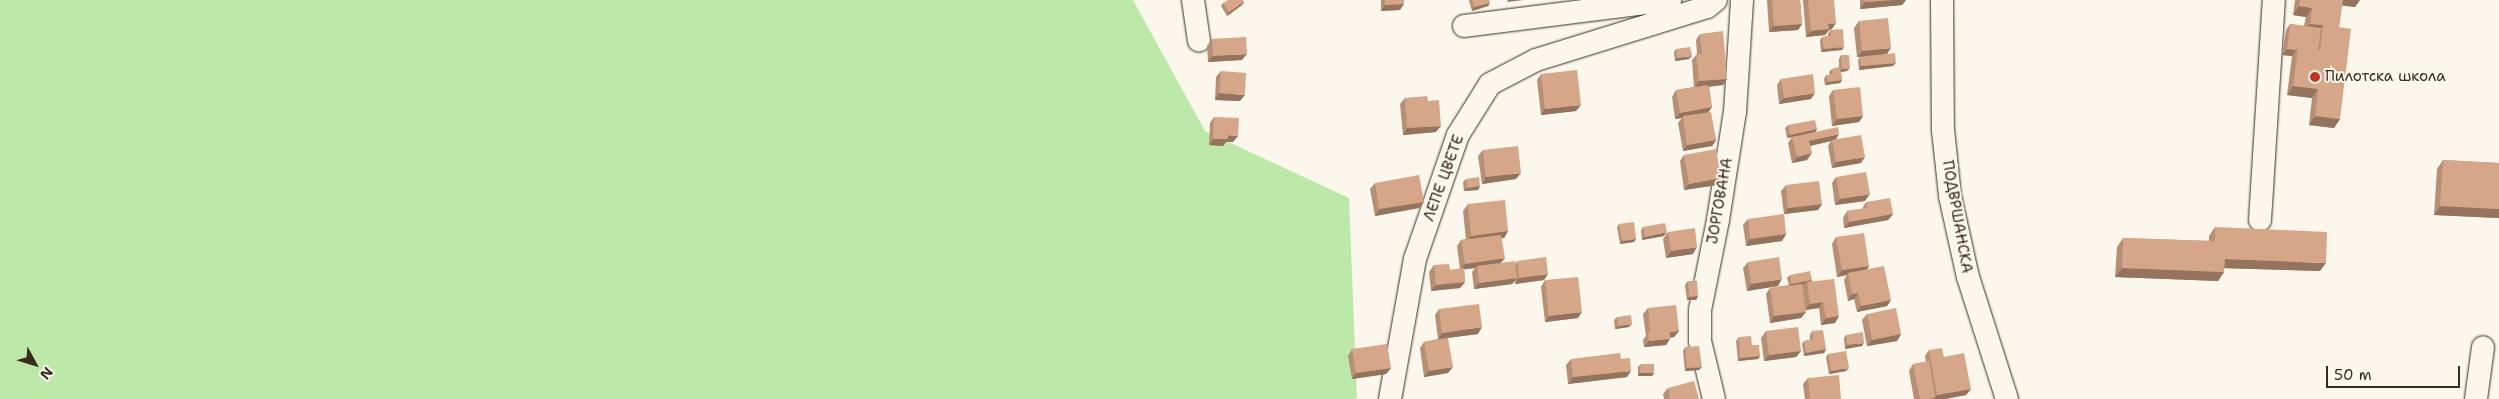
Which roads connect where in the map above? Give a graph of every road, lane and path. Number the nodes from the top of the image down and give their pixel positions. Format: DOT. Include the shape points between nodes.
graph roads {
  1 [pos="1193,0"];
  2 [pos="1670,0"];
  3 [pos="1716,0"];
  4 [pos="1742,0"];
  5 [pos="1942,0"];
  6 [pos="2274,0"];
  7 [pos="1464,26"];
  8 [pos="1199,40"];
  9 [pos="2260,220"];
  10 [pos="2483,347"];
  11 [pos="1390,399"];
  12 [pos="1714,399"];
  13 [pos="2007,399"];
  14 [pos="2476,399"];
  1 -- 8 [label="street"];
  2 -- 7 [label="street"];
  3 -- 11 [label="street, ЛЕПЕ ЦВЕТЕ" via="1707,7 1536,60 1490,84 1458,135 1415,260"];
  4 -- 12 [label="street, ЈОРГОВАНА" via="1735,112 1700,310 1700,341"];
  5 -- 13 [label="street, ПОДВРШАНСКА" via="1943,130 1950,196 1968,277"];
  6 -- 9 [label="street"];
  10 -- 14 [label="street"];
}
